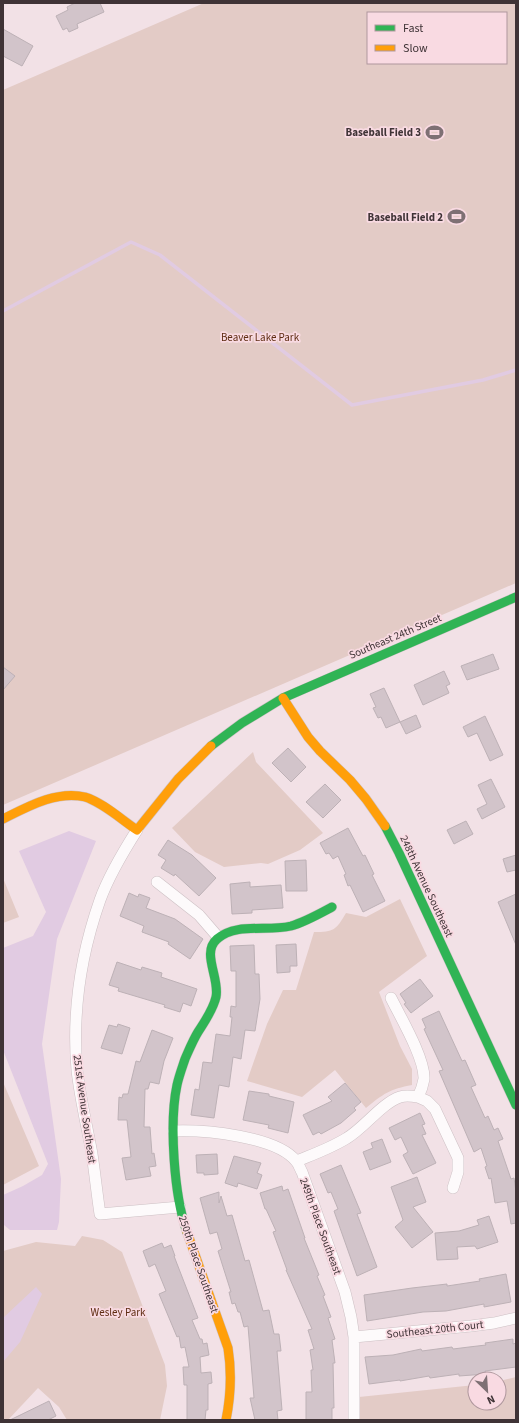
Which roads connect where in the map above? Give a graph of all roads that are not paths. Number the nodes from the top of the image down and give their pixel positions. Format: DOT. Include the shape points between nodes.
graph roads {
  1 [pos="516,597"];
  2 [pos="283,698"];
  3 [pos="3,819"];
  4 [pos="137,830"];
  5 [pos="157,882"];
  6 [pos="332,907"];
  7 [pos="218,937"];
  8 [pos="392,998"];
  9 [pos="418,1097"];
  10 [pos="516,1105"];
  11 [pos="174,1131"];
  12 [pos="297,1161"];
  13 [pos="453,1188"];
  14 [pos="180,1207"];
  15 [pos="516,1318"];
  16 [pos="354,1337"];
  17 [pos="226,1420"];
  18 [pos="354,1420"];
  1 -- 2 [label="street, Southeast 24th Street"];
  2 -- 4 [label="street, 251st Avenue Southeast" via="250,717 205,751 161,798"];
  2 -- 10 [label="street, 248th Avenue Southeast" via="308,737 360,791 386,828"];
  3 -- 4 [label="street" via="50,800 73,796 85,797"];
  4 -- 14 [label="street, 251st Avenue Southeast" via="116,864 88,938 77,997 77,1070 100,1214"];
  5 -- 7 [label="street" via="199,915"];
  6 -- 7 [label="street" via="290,926 278,929 231,930"];
  7 -- 11 [label="street, 250th Place Southeast" via="210,951 217,985 216,994 213,1006 195,1038 177,1084"];
  8 -- 9 [label="street" via="422,1065 424,1080"];
  9 -- 12 [label="street" via="399,1097 348,1138"];
  9 -- 13 [label="street" via="428,1101 435,1108 458,1158 458,1172"];
  11 -- 12 [label="street" via="208,1131 263,1142 287,1153"];
  11 -- 14 [label="street, 250th Place Southeast"];
  12 -- 16 [label="street, 249th Place Southeast" via="345,1292"];
  14 -- 17 [label="street, 250th Place Southeast" via="232,1366 232,1390"];
  15 -- 16 [label="street, Southeast 20th Court" via="471,1326"];
  16 -- 18 [label="street, 249th Place Southeast"];
}
